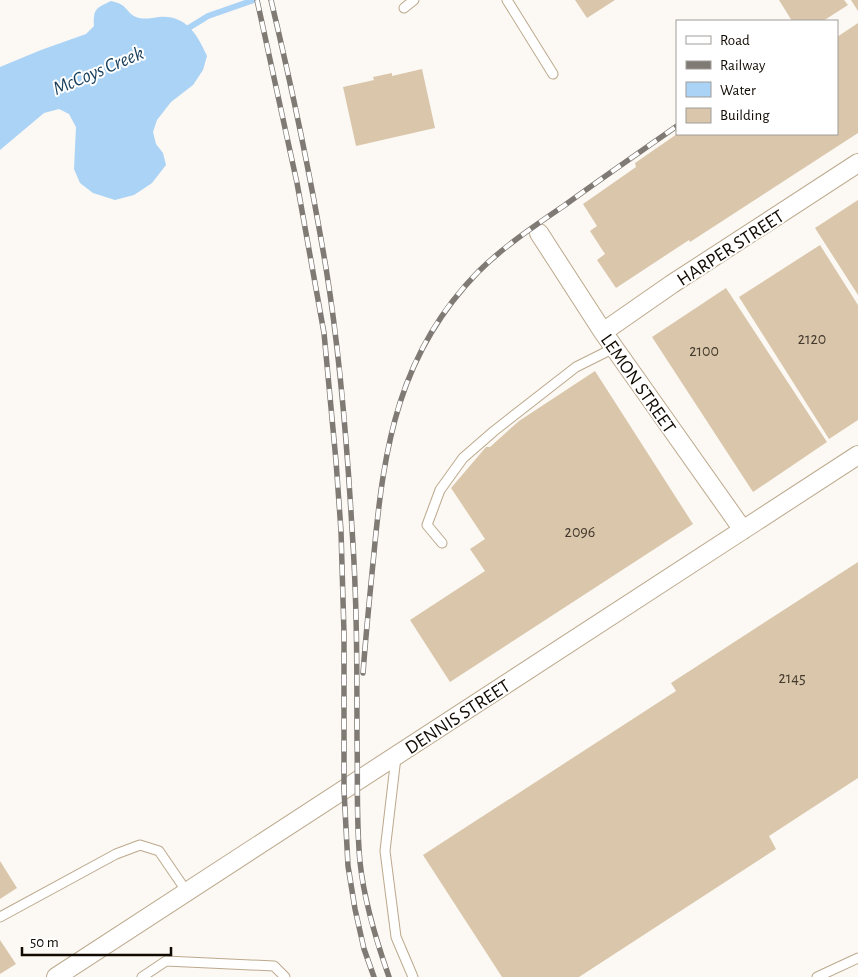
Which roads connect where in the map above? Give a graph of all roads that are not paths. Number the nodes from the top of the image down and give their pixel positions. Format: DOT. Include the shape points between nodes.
graph roads {
  1 [pos="414,0"];
  2 [pos="507,0"];
  3 [pos="404,8"];
  4 [pos="553,74"];
  5 [pos="858,163"];
  6 [pos="539,233"];
  7 [pos="602,332"];
  8 [pos="614,348"];
  9 [pos="858,455"];
  10 [pos="743,530"];
  11 [pos="442,543"];
  12 [pos="396,757"];
  13 [pos="187,892"];
  14 [pos="0,917"];
  15 [pos="858,958"];
  16 [pos="56,977"];
  17 [pos="142,977"];
  18 [pos="285,977"];
  19 [pos="413,977"];
  20 [pos="817,977"];
  1 -- 3 [label="lane"];
  2 -- 4 [label="lane"];
  5 -- 7 [label="street, HARPER STREET"];
  6 -- 7 [label="street, LEMON STREET"];
  7 -- 8 [label="street, LEMON STREET"];
  8 -- 10 [label="street, LEMON STREET"];
  8 -- 11 [label="lane" via="576,367 463,458 440,490 427,525"];
  9 -- 10 [label="street, DENNIS STREET"];
  10 -- 12 [label="street, DENNIS STREET"];
  12 -- 13 [label="street, DENNIS STREET"];
  12 -- 19 [label="lane" via="385,851 396,937"];
  13 -- 14 [label="lane" via="159,851 140,845 116,854"];
  13 -- 16 [label="street, DENNIS STREET"];
  15 -- 20 [label="lane"];
  17 -- 18 [label="lane" via="166,961 274,966"];
}
